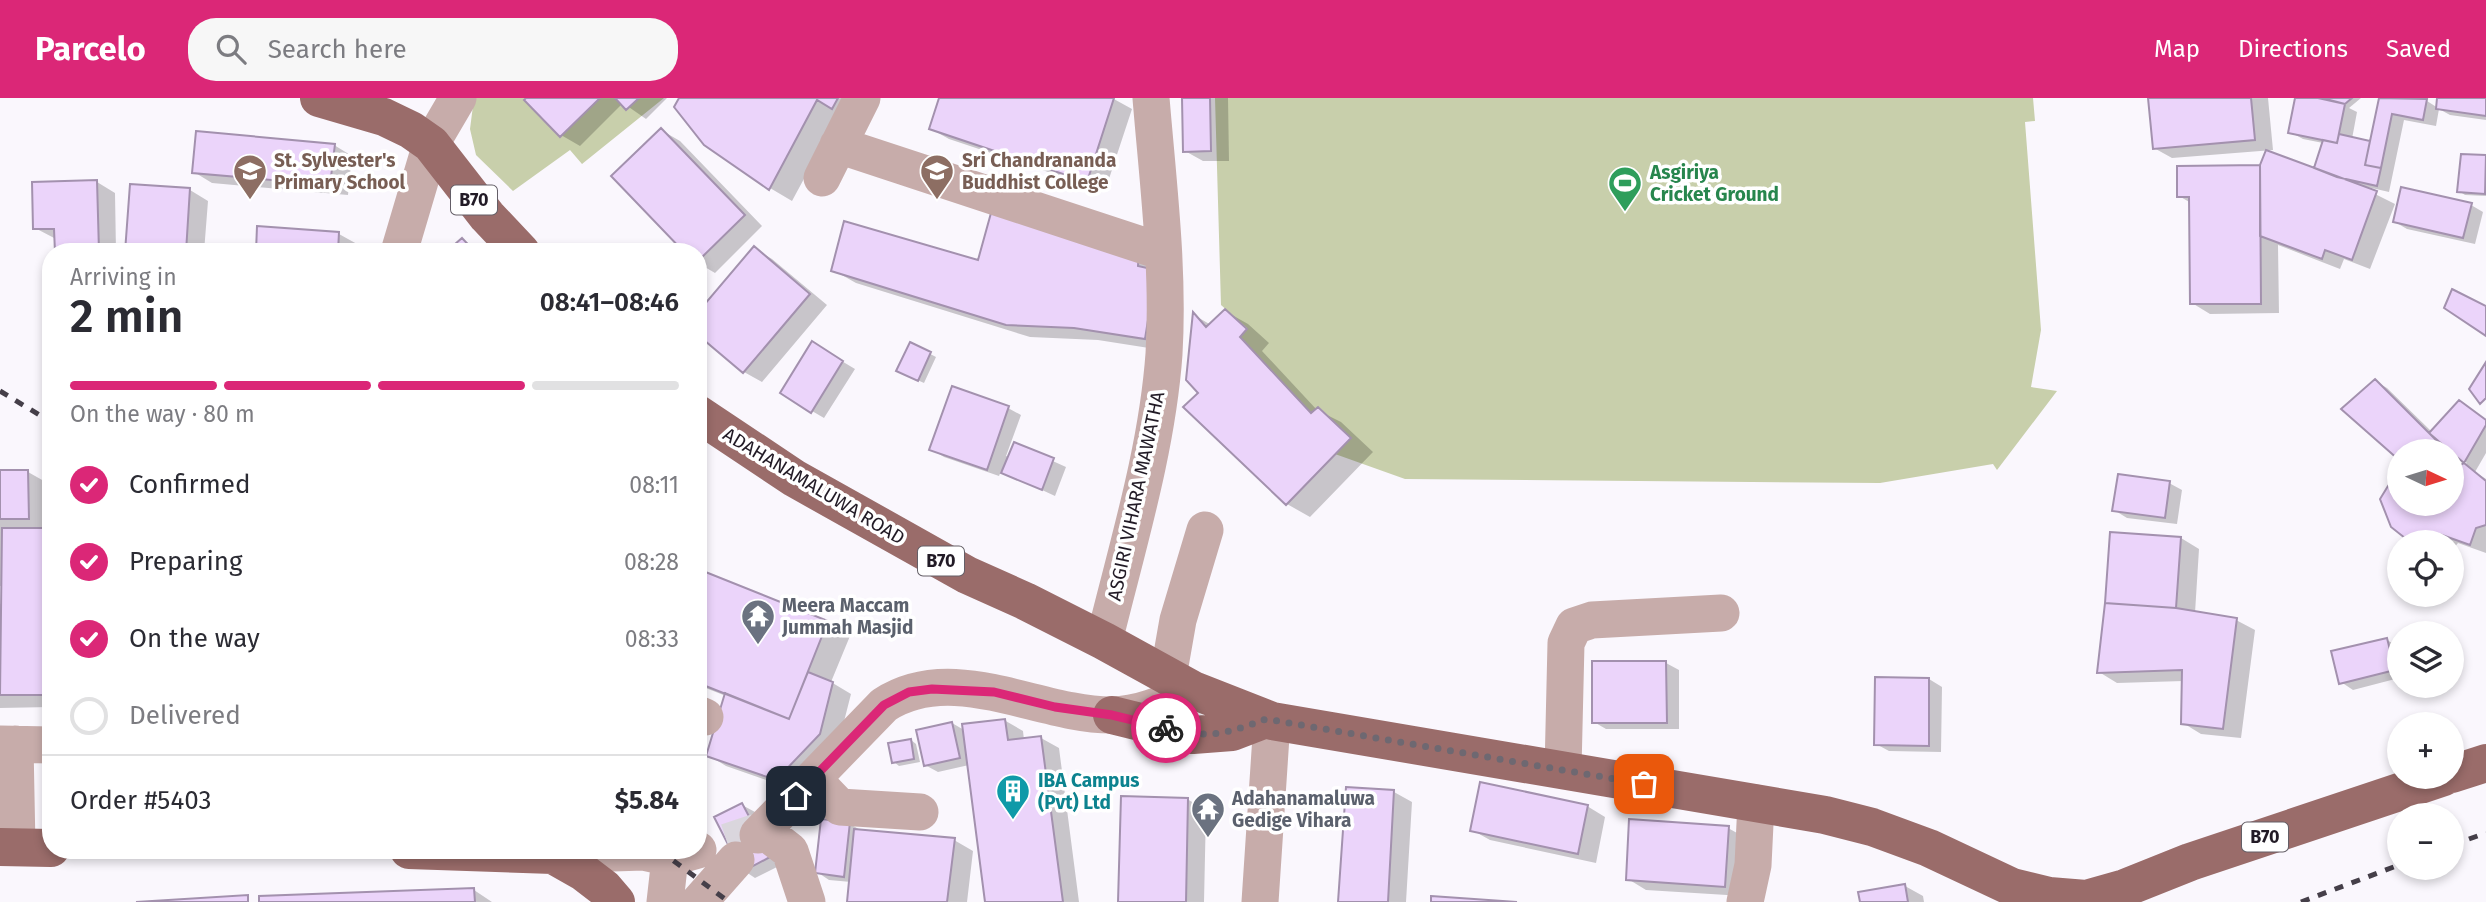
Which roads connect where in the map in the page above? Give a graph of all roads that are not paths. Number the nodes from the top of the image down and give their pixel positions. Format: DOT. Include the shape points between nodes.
graph roads {
  1 [pos="319,98"];
  2 [pos="458,98"];
  3 [pos="862,98"];
  4 [pos="1151,98"];
  5 [pos="431,144"];
  6 [pos="838,145"];
  7 [pos="822,178"];
  8 [pos="401,243"];
  9 [pos="512,243"];
  10 [pos="1163,252"];
  11 [pos="707,420"];
  12 [pos="1205,530"];
  13 [pos="1721,613"];
  14 [pos="1104,641"];
  15 [pos="1180,684"];
  16 [pos="1112,715"];
  17 [pos="1269,720"];
  18 [pos="8,744"];
  19 [pos="42,745"];
  20 [pos="2486,762"];
  21 [pos="1563,770"];
  22 [pos="2464,770"];
  23 [pos="813,779"];
  24 [pos="2408,789"];
  25 [pos="1756,803"];
  26 [pos="920,812"];
  27 [pos="718,844"];
  28 [pos="23,847"];
  29 [pos="569,859"];
  30 [pos="704,859"];
  31 [pos="2087,900"];
  32 [pos="616,902"];
  33 [pos="665,902"];
  34 [pos="699,902"];
  35 [pos="807,902"];
  36 [pos="1260,902"];
  37 [pos="1745,902"];
  1 -- 5 [label="main road, B70" via="384,117"];
  2 -- 5 [label="street"];
  3 -- 6 [label="street"];
  4 -- 10 [label="street, ASGIRI VIHARA MAWATHA"];
  5 -- 8 [label="street"];
  5 -- 9 [label="main road, B70"];
  6 -- 7 [label="street"];
  6 -- 10 [label="street"];
  10 -- 14 [label="street, ASGIRI VIHARA MAWATHA" via="1164,355 1155,426"];
  11 -- 14 [label="main road, ADAHANAMALUWA ROAD / B70" via="886,531"];
  12 -- 15 [label="street" via="1178,620"];
  13 -- 21 [label="street" via="1592,620 1574,626 1566,643"];
  14 -- 15 [label="main road, ADAHANAMALUWA ROAD / B70"];
  15 -- 16 [label="street" via="1152,709"];
  15 -- 17 [label="main road, ADAHANAMALUWA ROAD / B70"];
  16 -- 17 [label="main road" via="1194,735 1233,732"];
  16 -- 23 [label="street" via="994,692 909,692 884,705"];
  17 -- 21 [label="main road, ADAHANAMALUWA ROAD / B70"];
  17 -- 36 [label="street"];
  18 -- 19 [label="street"];
  18 -- 28 [label="street"];
  20 -- 22 [label="main road"];
  21 -- 25 [label="main road, ADAHANAMALUWA ROAD / B70"];
  23 -- 26 [label="street" via="840,807"];
  23 -- 27 [label="street"];
  24 -- 31 [label="main road, B70"];
  25 -- 31 [label="main road, ADAHANAMALUWA ROAD / B70" via="1872,827 2012,887"];
  25 -- 37 [label="street" via="1753,865"];
  27 -- 34 [label="street"];
  27 -- 35 [label="street" via="789,850"];
  29 -- 32 [label="main road"];
  30 -- 33 [label="street"];
}
